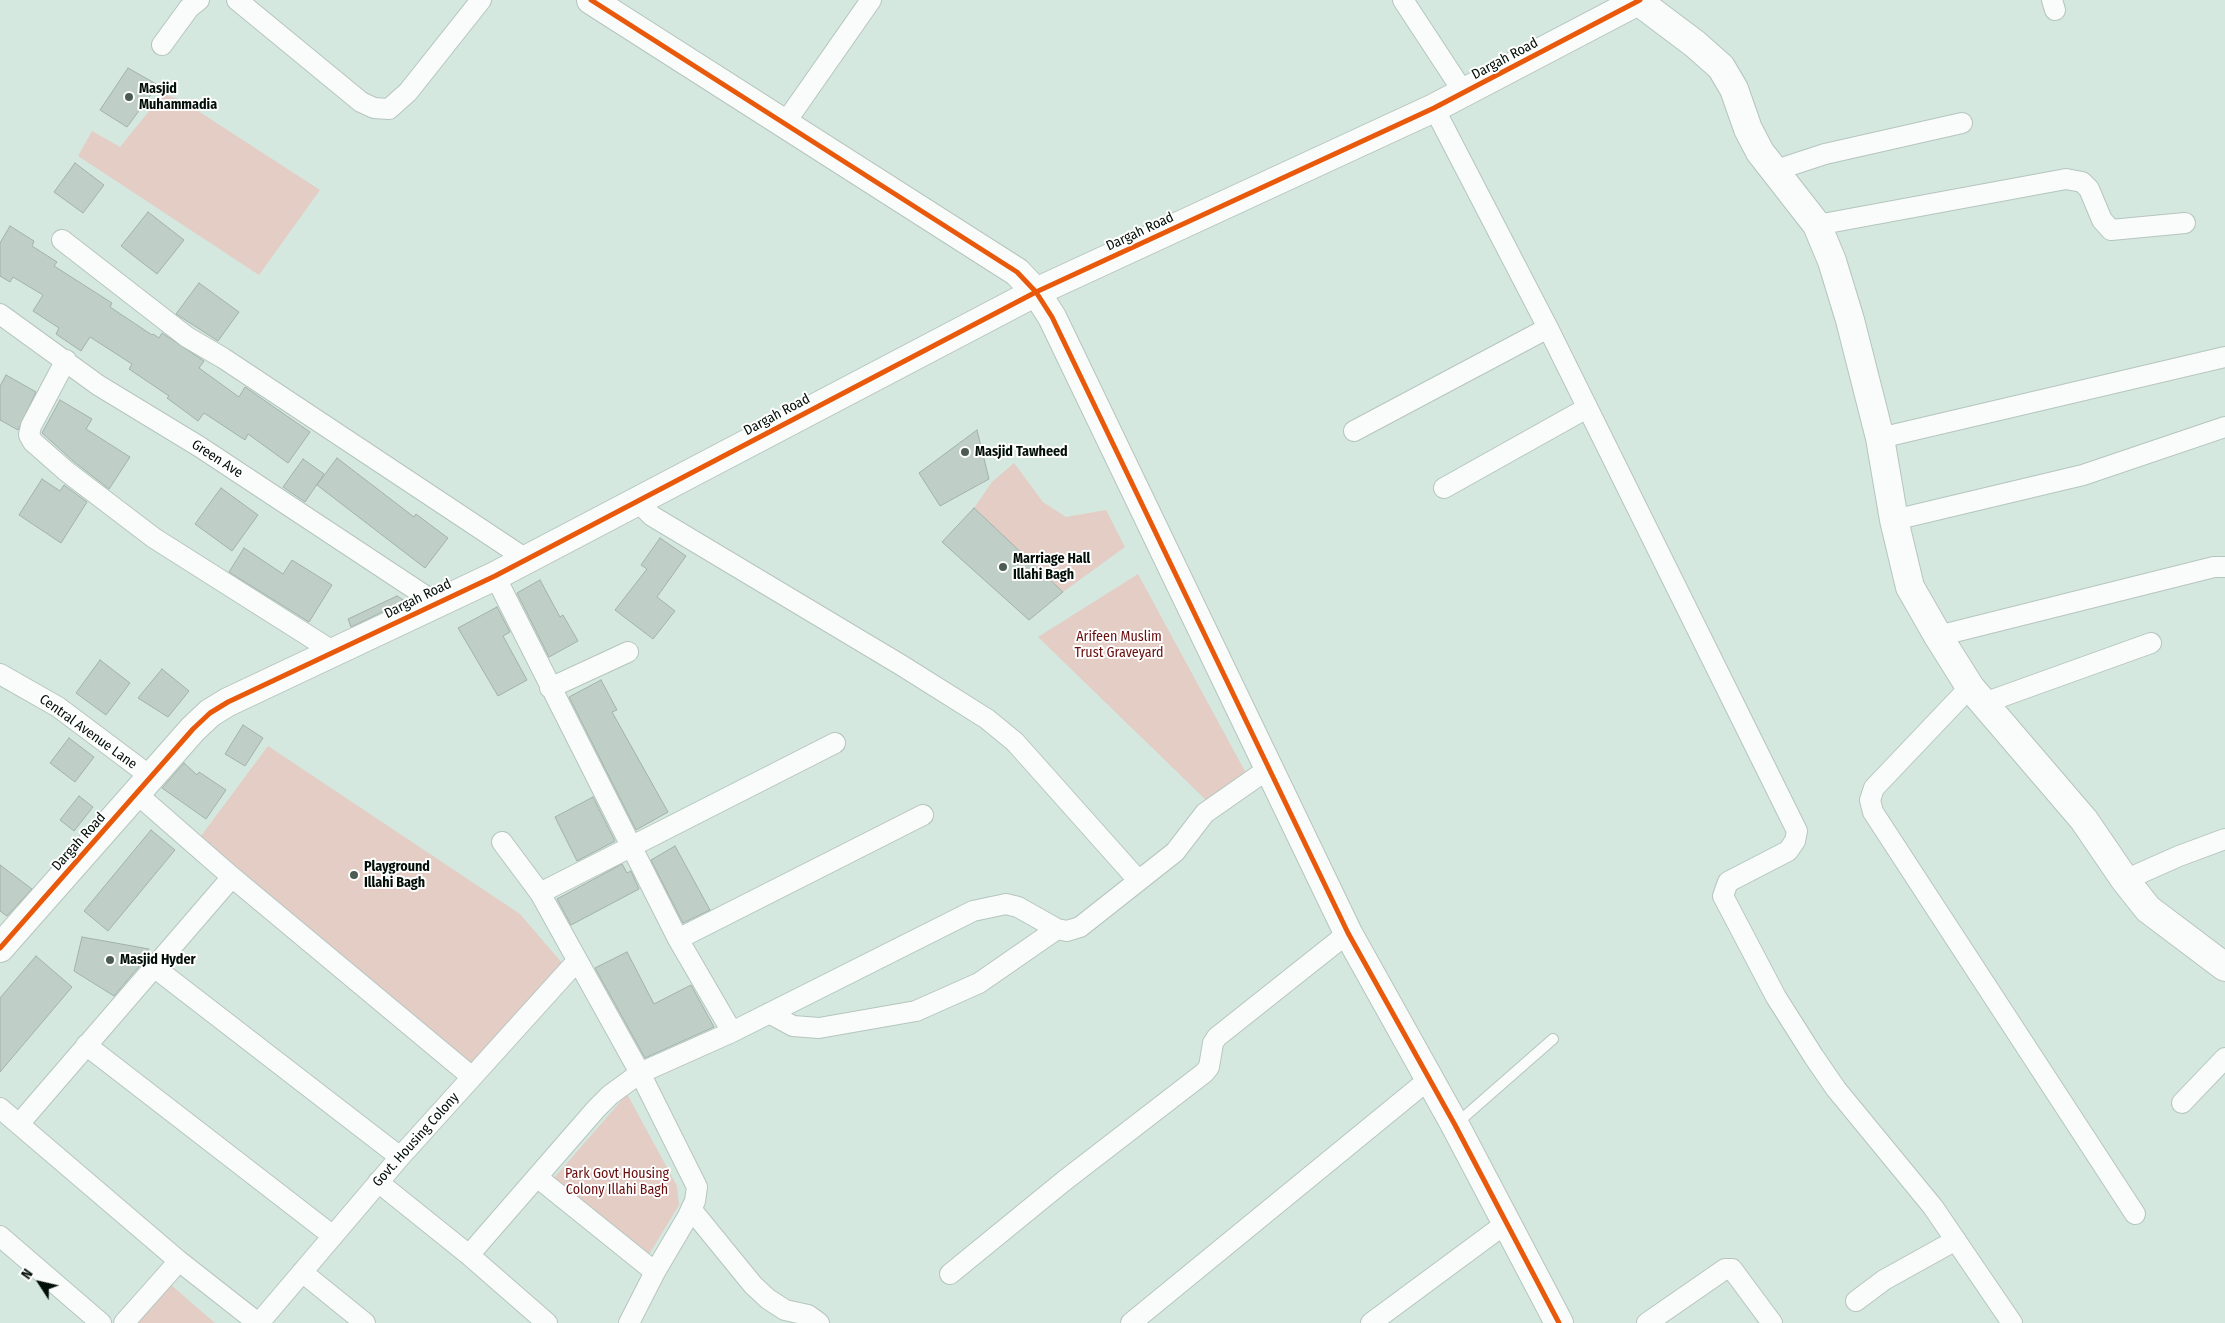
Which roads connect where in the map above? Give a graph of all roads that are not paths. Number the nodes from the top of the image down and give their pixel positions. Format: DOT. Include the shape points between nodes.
graph roads {
  1 [pos="237,0"];
  2 [pos="481,0"];
  3 [pos="591,0"];
  4 [pos="870,0"];
  5 [pos="1403,0"];
  6 [pos="1639,0"];
  7 [pos="188,3"];
  8 [pos="162,44"];
  9 [pos="1464,93"];
  10 [pos="1434,108"];
  11 [pos="1962,123"];
  12 [pos="785,124"];
  13 [pos="1773,171"];
  14 [pos="2185,223"];
  15 [pos="1817,225"];
  16 [pos="62,240"];
  17 [pos="1036,292"];
  18 [pos="0,314"];
  19 [pos="1548,328"];
  20 [pos="2225,357"];
  21 [pos="66,360"];
  22 [pos="1587,408"];
  23 [pos="2225,427"];
  24 [pos="1354,431"];
  25 [pos="1880,438"];
  26 [pos="1444,488"];
  27 [pos="637,500"];
  28 [pos="1894,520"];
  29 [pos="526,559"];
  30 [pos="2225,566"];
  31 [pos="495,576"];
  32 [pos="436,602"];
  33 [pos="1938,636"];
  34 [pos="2151,643"];
  35 [pos="334,652"];
  36 [pos="628,652"];
  37 [pos="0,674"];
  38 [pos="550,688"];
  39 [pos="1977,695"];
  40 [pos="834,743"];
  41 [pos="1268,770"];
  42 [pos="143,785"];
  43 [pos="922,815"];
  44 [pos="2225,839"];
  45 [pos="502,842"];
  46 [pos="632,846"];
  47 [pos="232,877"];
  48 [pos="1138,880"];
  49 [pos="2125,880"];
  50 [pos="540,894"];
  51 [pos="1056,929"];
  52 [pos="1348,933"];
  53 [pos="678,939"];
  54 [pos="0,948"];
  55 [pos="577,962"];
  56 [pos="154,966"];
  57 [pos="2225,968"];
  58 [pos="769,1013"];
  59 [pos="732,1032"];
  60 [pos="1554,1039"];
  61 [pos="86,1045"];
  62 [pos="2225,1058"];
  63 [pos="640,1073"];
  64 [pos="472,1077"];
  65 [pos="1428,1080"];
  66 [pos="2182,1103"];
  67 [pos="0,1108"];
  68 [pos="19,1124"];
  69 [pos="1455,1125"];
  70 [pos="400,1157"];
  71 [pos="537,1177"];
  72 [pos="378,1182"];
  73 [pos="691,1209"];
  74 [pos="2135,1214"];
  75 [pos="1505,1224"];
  76 [pos="0,1236"];
  77 [pos="333,1236"];
  78 [pos="1956,1240"];
  79 [pos="469,1255"];
  80 [pos="179,1261"];
  81 [pos="302,1272"];
  82 [pos="655,1272"];
  83 [pos="950,1274"];
  84 [pos="1856,1301"];
  85 [pos="1551,1319"];
  86 [pos="101,1323"];
  87 [pos="124,1323"];
  88 [pos="258,1323"];
  89 [pos="365,1323"];
  90 [pos="548,1323"];
  91 [pos="630,1323"];
  92 [pos="819,1323"];
  93 [pos="1131,1323"];
  94 [pos="1371,1323"];
  95 [pos="1647,1323"];
  96 [pos="1772,1323"];
  97 [pos="2012,1323"];
  1 -- 2 [label="street" via="361,102 374,108 389,109 408,92"];
  3 -- 12 [label="street"];
  4 -- 12 [label="street"];
  5 -- 9 [label="street"];
  6 -- 9 [label="street, Dargah Road"];
  6 -- 13 [label="street" via="1721,67 1734,89 1748,129"];
  7 -- 8 [label="street"];
  9 -- 10 [label="street, Dargah Road"];
  10 -- 17 [label="street, Dargah Road"];
  10 -- 19 [label="street"];
  11 -- 13 [label="street" via="1825,154"];
  12 -- 17 [label="street" via="1017,272"];
  13 -- 15 [label="street"];
  14 -- 15 [label="street" via="2111,230 2102,220 2089,189 2082,182 2066,179"];
  15 -- 25 [label="street" via="1832,261"];
  16 -- 29 [label="street" via="187,336"];
  17 -- 27 [label="street, Dargah Road"];
  17 -- 41 [label="street" via="1052,317"];
  18 -- 21 [label="street, Green Ave"];
  19 -- 22 [label="street"];
  19 -- 24 [label="street"];
  20 -- 25 [label="street"];
  21 -- 32 [label="street, Green Ave" via="98,386 200,447"];
  21 -- 35 [label="street" via="31,426 29,435 33,442 154,538"];
  22 -- 26 [label="street"];
  22 -- 78 [label="street" via="1797,831 1788,850 1728,882 1723,896 1776,997 1836,1089"];
  23 -- 28 [label="street" via="2083,475"];
  25 -- 28 [label="street"];
  27 -- 29 [label="street, Dargah Road"];
  27 -- 48 [label="street" via="652,516 987,719 1015,742"];
  28 -- 33 [label="street" via="1910,587"];
  29 -- 31 [label="street, Dargah Road"];
  30 -- 33 [label="street"];
  31 -- 32 [label="street, Dargah Road"];
  31 -- 38 [label="street"];
  32 -- 35 [label="street, Dargah Road"];
  33 -- 39 [label="street"];
  34 -- 39 [label="street"];
  35 -- 42 [label="street, Dargah Road" via="210,713"];
  36 -- 38 [label="street"];
  37 -- 42 [label="street, Central Avenue Lane" via="58,707"];
  38 -- 46 [label="street"];
  39 -- 49 [label="street" via="2084,820"];
  39 -- 74 [label="street" via="1874,788 1870,800 1873,812"];
  40 -- 46 [label="street"];
  41 -- 48 [label="street" via="1205,813 1175,852"];
  41 -- 52 [label="street"];
  42 -- 47 [label="street, Central Avenue Lane"];
  42 -- 54 [label="street, Dargah Road"];
  43 -- 53 [label="street"];
  44 -- 49 [label="street"];
  45 -- 50 [label="street"];
  46 -- 50 [label="street"];
  46 -- 53 [label="street"];
  47 -- 56 [label="street"];
  47 -- 64 [label="street, Central Avenue Lane"];
  48 -- 51 [label="street" via="1080,927 1066,931"];
  49 -- 57 [label="street" via="2148,909"];
  50 -- 55 [label="street"];
  51 -- 58 [label="street" via="979,983 916,1011 819,1028 793,1026"];
  51 -- 58 [label="street" via="1018,907 1006,904 973,911"];
  52 -- 65 [label="street"];
  52 -- 83 [label="street" via="1217,1037 1204,1074 1064,1181"];
  53 -- 59 [label="street"];
  55 -- 63 [label="street"];
  55 -- 64 [label="street, Govt. Housing Colony"];
  56 -- 61 [label="street"];
  56 -- 70 [label="street"];
  58 -- 59 [label="street"];
  59 -- 63 [label="street"];
  60 -- 69 [label="lane"];
  61 -- 68 [label="street"];
  61 -- 77 [label="street"];
  62 -- 66 [label="street"];
  63 -- 71 [label="street" via="610,1095"];
  63 -- 73 [label="street" via="692,1172 697,1187"];
  64 -- 70 [label="street, Govt. Housing Colony"];
  65 -- 69 [label="street"];
  65 -- 93 [label="street"];
  67 -- 68 [label="street"];
  68 -- 80 [label="street"];
  69 -- 75 [label="street"];
  70 -- 72 [label="street, Govt. Housing Colony"];
  71 -- 79 [label="street"];
  71 -- 82 [label="street"];
  72 -- 77 [label="street, Govt. Housing Colony"];
  72 -- 79 [label="street"];
  73 -- 82 [label="street"];
  73 -- 92 [label="street" via="768,1300 786,1310 808,1315"];
  75 -- 85 [label="street"];
  75 -- 94 [label="street"];
  76 -- 86 [label="street"];
  77 -- 81 [label="street, Govt. Housing Colony"];
  78 -- 84 [label="street" via="1884,1280"];
  78 -- 97 [label="street"];
  79 -- 90 [label="street"];
  80 -- 87 [label="street"];
  80 -- 88 [label="street"];
  81 -- 88 [label="street, Govt. Housing Colony"];
  81 -- 89 [label="street"];
  82 -- 91 [label="street"];
  95 -- 96 [label="street" via="1725,1269 1732,1269"];
}
